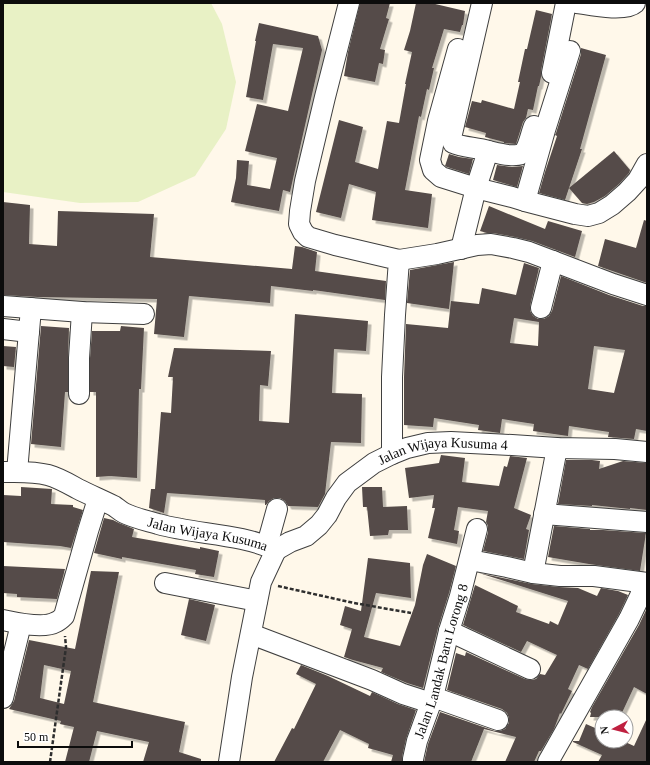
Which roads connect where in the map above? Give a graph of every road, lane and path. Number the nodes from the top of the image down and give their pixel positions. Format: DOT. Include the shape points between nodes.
graph roads {
  1 [pos="349,3"];
  2 [pos="482,3"];
  3 [pos="566,3"];
  4 [pos="578,3"];
  5 [pos="635,3"];
  6 [pos="458,49"];
  7 [pos="570,51"];
  8 [pos="488,152"];
  9 [pos="647,164"];
  10 [pos="476,188"];
  11 [pos="525,201"];
  12 [pos="461,249"];
  13 [pos="399,260"];
  14 [pos="552,261"];
  15 [pos="647,295"];
  16 [pos="3,306"];
  17 [pos="31,308"];
  18 [pos="541,308"];
  19 [pos="82,312"];
  20 [pos="144,314"];
  21 [pos="3,329"];
  22 [pos="29,332"];
  23 [pos="79,394"];
  24 [pos="557,448"];
  25 [pos="647,452"];
  26 [pos="392,454"];
  27 [pos="10,472"];
  28 [pos="98,499"];
  29 [pos="277,509"];
  30 [pos="544,514"];
  31 [pos="647,522"];
  32 [pos="477,529"];
  33 [pos="272,548"];
  34 [pos="470,560"];
  35 [pos="533,573"];
  36 [pos="261,582"];
  37 [pos="165,583"];
  38 [pos="646,583"];
  39 [pos="257,602"];
  40 [pos="411,614"];
  41 [pos="64,616"];
  42 [pos="12,622"];
  43 [pos="449,631"];
  44 [pos="251,634"];
  45 [pos="530,670"];
  46 [pos="3,698"];
  47 [pos="432,700"];
  48 [pos="498,720"];
  49 [pos="50,762"];
  50 [pos="229,762"];
  51 [pos="413,762"];
  52 [pos="548,762"];
  1 -- 13 [label="street" via="305,181 299,224 308,237"];
  2 -- 8 [label="street" via="451,138 453,143 458,145"];
  3 -- 8 [label="street" via="550,82 526,149 523,154 517,156"];
  4 -- 5 [label="street" via="618,8 632,6"];
  6 -- 10 [label="street" via="430,160 433,170 441,177"];
  7 -- 11 [label="street"];
  8 -- 10 [label="street"];
  9 -- 11 [label="street" via="627,192 599,213 588,216 575,214"];
  10 -- 11 [label="street"];
  10 -- 12 [label="street"];
  12 -- 13 [label="street"];
  12 -- 14 [label="street" via="491,244 529,252"];
  13 -- 26 [label="street" via="392,377"];
  14 -- 15 [label="street"];
  14 -- 18 [label="street"];
  16 -- 17 [label="street"];
  17 -- 19 [label="street"];
  17 -- 22 [label="street"];
  19 -- 20 [label="street"];
  19 -- 23 [label="street"];
  21 -- 22 [label="street"];
  22 -- 27 [label="street"];
  24 -- 25 [label="street, Jalan Wijaya Kusuma 4"];
  24 -- 26 [label="street, Jalan Wijaya Kusuma 4" via="451,442 428,443"];
  24 -- 30 [label="street"];
  26 -- 33 [label="street, Jalan Wijaya Kusuma 4" via="374,463 347,483 327,515 306,536"];
  27 -- 28 [label="street, Jalan Wijaya Kusuma" via="49,475"];
  28 -- 33 [label="street, Jalan Wijaya Kusuma" via="136,518 177,528 223,534"];
  28 -- 41 [label="street"];
  29 -- 33 [label="street"];
  30 -- 31 [label="street"];
  30 -- 35 [label="street"];
  32 -- 34 [label="street, Jalan Landak Baru Lorong 8"];
  33 -- 36 [label="street, Jalan Wijaya Kusuma"];
  34 -- 35 [label="street"];
  34 -- 43 [label="street, Jalan Landak Baru Lorong 8"];
  35 -- 38 [label="street" via="594,576"];
  36 -- 39 [label="street, Jalan Wijaya Kusuma"];
  36 -- 40 [label="path"];
  37 -- 39 [label="street"];
  38 -- 52 [label="street" via="629,619"];
  39 -- 44 [label="street, Jalan Wijaya Kusuma"];
  41 -- 42 [label="street" via="50,624"];
  41 -- 49 [label="path" via="66,647"];
  42 -- 46 [label="street"];
  43 -- 45 [label="street"];
  43 -- 47 [label="street, Jalan Landak Baru Lorong 8"];
  44 -- 47 [label="street" via="403,694"];
  44 -- 50 [label="street, Jalan Wijaya Kusuma"];
  47 -- 48 [label="street"];
  47 -- 51 [label="street, Jalan Landak Baru Lorong 8" via="417,741"];
}
